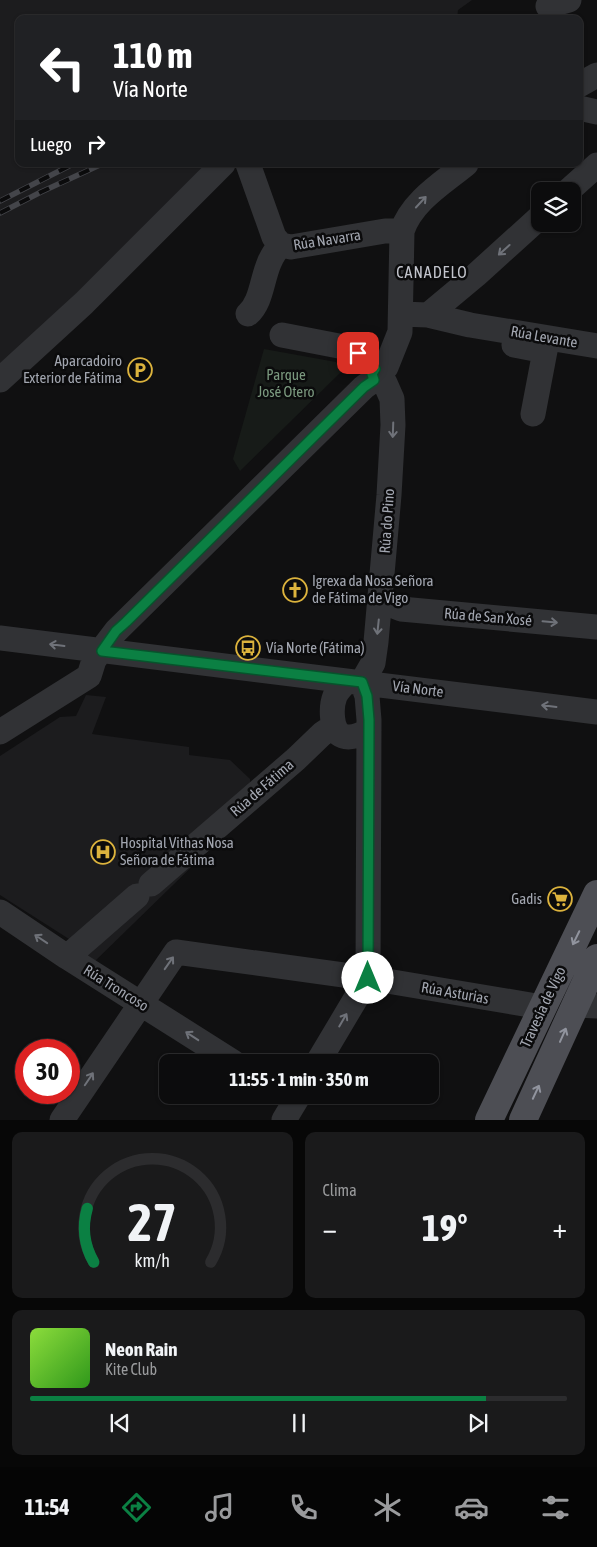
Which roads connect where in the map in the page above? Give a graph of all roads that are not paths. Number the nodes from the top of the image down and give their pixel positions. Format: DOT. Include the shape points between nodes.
graph roads {
  1 [pos="597,75"];
  2 [pos="583,83"];
  3 [pos="583,109"];
  4 [pos="597,112"];
  5 [pos="597,165"];
  6 [pos="219,167"];
  7 [pos="249,167"];
  8 [pos="462,167"];
  9 [pos="578,182"];
  10 [pos="531,225"];
  11 [pos="402,230"];
  12 [pos="281,245"];
  13 [pos="454,293"];
  14 [pos="248,314"];
  15 [pos="401,314"];
  16 [pos="428,315"];
  17 [pos="463,323"];
  18 [pos="490,328"];
  19 [pos="282,335"];
  20 [pos="597,346"];
  21 [pos="380,375"];
  22 [pos="0,380"];
  23 [pos="534,414"];
  24 [pos="380,601"];
  25 [pos="597,627"];
  26 [pos="0,638"];
  27 [pos="102,651"];
  28 [pos="355,682"];
  29 [pos="597,712"];
  30 [pos="334,726"];
  31 [pos="369,730"];
  32 [pos="0,732"];
  33 [pos="597,894"];
  34 [pos="0,912"];
  35 [pos="67,957"];
  36 [pos="597,958"];
  37 [pos="368,978"];
  38 [pos="141,1003"];
  39 [pos="586,1005"];
  40 [pos="542,1007"];
  41 [pos="221,1054"];
  42 [pos="323,1054"];
  43 [pos="62,1120"];
  44 [pos="489,1120"];
  45 [pos="523,1120"];
  1 -- 2 [label="street"];
  3 -- 4 [label="street"];
  5 -- 9 [label="street"];
  6 -- 22 [label="street" via="84,303"];
  7 -- 12 [label="street, Rúa Navarra" via="274,238"];
  11 -- 8 [label="street, one-way" via="405,220 423,198"];
  10 -- 13 [label="street, one-way"];
  11 -- 12 [label="street, Rúa Navarra" via="385,230 291,247"];
  11 -- 15 [label="street"];
  12 -- 14 [label="street" via="266,267 255,308"];
  13 -- 16 [label="street"];
  13 -- 17 [label="street" via="452,306"];
  15 -- 16 [label="street, Rúa Levante"];
  15 -- 21 [label="street" via="400,332"];
  16 -- 17 [label="street, Rúa Levante"];
  17 -- 18 [label="street, Rúa Levante"];
  18 -- 20 [label="street, Rúa Levante"];
  18 -- 23 [label="street, Rúa Levante" via="504,343 544,351"];
  19 -- 21 [label="street" via="349,348 367,358"];
  21 -- 24 [label="street, Rúa do Pino, one-way" via="392,398 393,424"];
  21 -- 27 [label="street" via="364,387 116,631"];
  24 -- 25 [label="street, Rúa de San Xosé, one-way" via="401,609"];
  24 -- 28 [label="street, Rúa do Pino, one-way" via="373,663"];
  27 -- 26 [label="street, Vía Norte, one-way"];
  27 -- 28 [label="street, Vía Norte"];
  27 -- 32 [label="street" via="94,660 89,676"];
  29 -- 28 [label="street, Vía Norte, one-way"];
  28 -- 30 [label="street" via="335,697"];
  28 -- 31 [label="street" via="367,696"];
  30 -- 31 [label="street" via="343,736 360,735"];
  30 -- 35 [label="street, Rúa de Fátima"];
  31 -- 37 [label="street"];
  33 -- 40 [label="main road, Travesía de Vigo, one-way"];
  35 -- 34 [label="street, Rúa Troncoso, one-way"];
  35 -- 38 [label="street, Rúa Troncoso"];
  36 -- 39 [label="main road, Travesía de Vigo"];
  38 -- 37 [label="street, Rúa Asturias, one-way" via="176,952"];
  37 -- 40 [label="street, Rúa Asturias"];
  42 -- 37 [label="street, one-way"];
  41 -- 38 [label="street, Rúa Troncoso, one-way"];
  43 -- 38 [label="street, one-way"];
  45 -- 39 [label="main road, Travesía de Vigo, one-way"];
  40 -- 44 [label="main road, Travesía de Vigo"];
}
